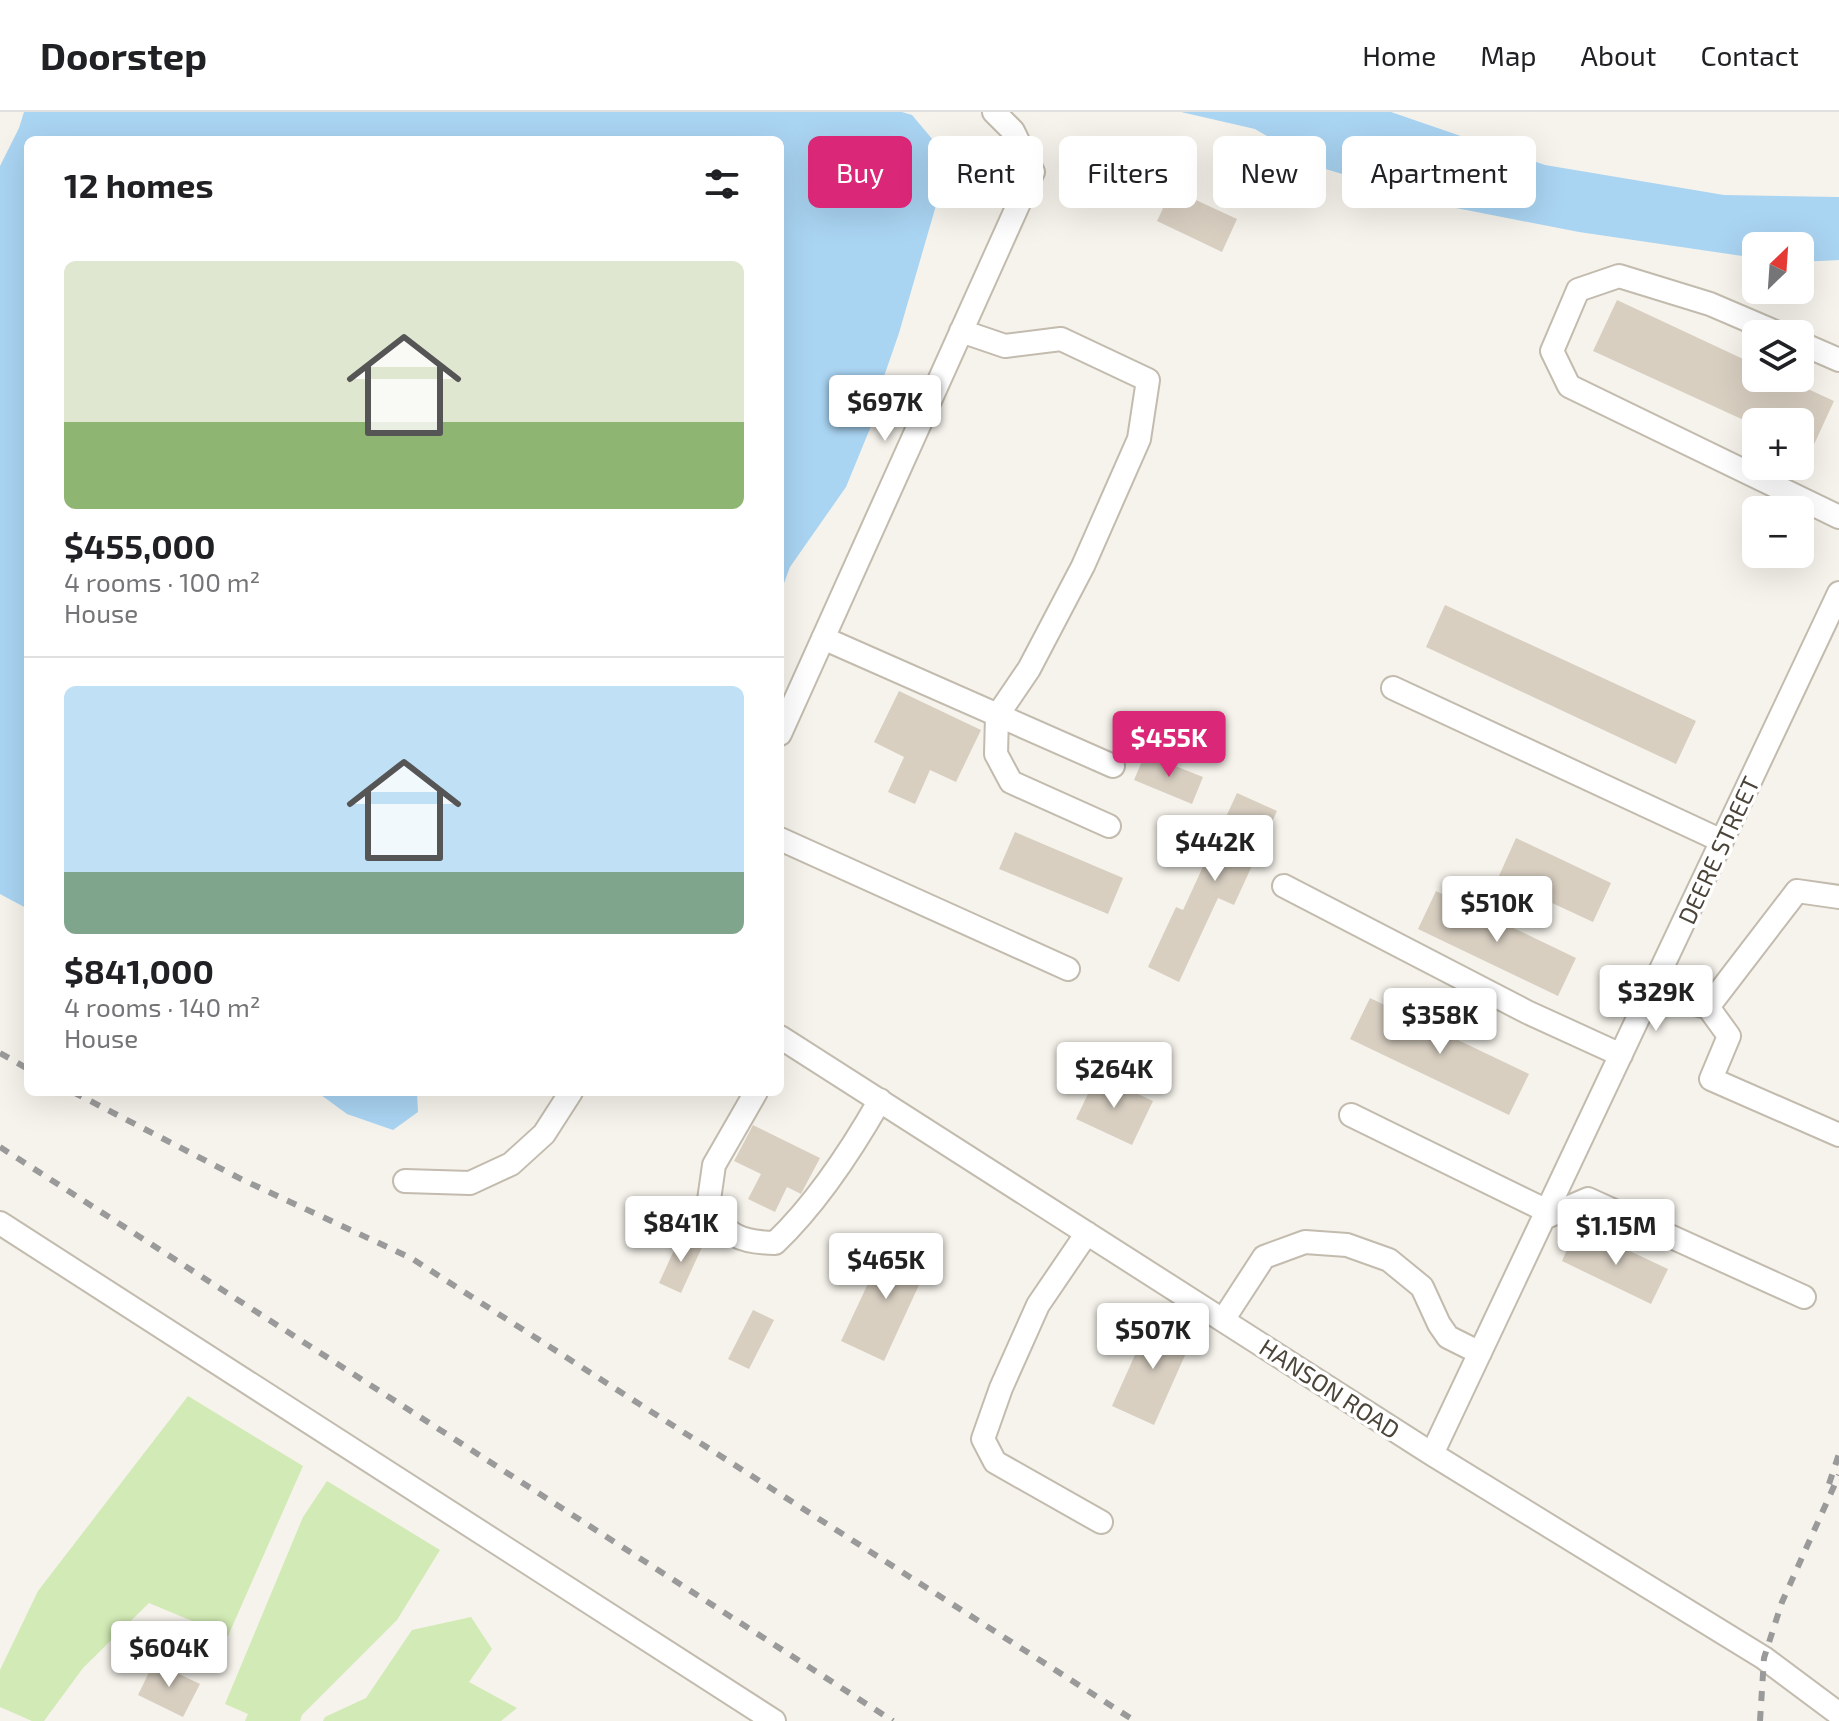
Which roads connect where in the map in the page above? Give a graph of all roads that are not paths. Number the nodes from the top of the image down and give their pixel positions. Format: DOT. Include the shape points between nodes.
graph roads {
  1 [pos="994,112"];
  2 [pos="1747,320"];
  3 [pos="961,331"];
  4 [pos="1814,349"];
  5 [pos="1839,360"];
  6 [pos="1839,517"];
  7 [pos="1839,593"];
  8 [pos="823,638"];
  9 [pos="1393,688"];
  10 [pos="997,716"];
  11 [pos="784,725"];
  12 [pos="1113,766"];
  13 [pos="1109,826"];
  14 [pos="784,841"];
  15 [pos="1722,841"];
  16 [pos="1284,886"];
  17 [pos="1837,891"];
  18 [pos="1068,969"];
  19 [pos="1649,994"];
  20 [pos="1708,1007"];
  21 [pos="784,1047"];
  22 [pos="1621,1055"];
  23 [pos="568,1096"];
  24 [pos="754,1096"];
  25 [pos="880,1100"];
  26 [pos="1351,1115"];
  27 [pos="1839,1135"];
  28 [pos="405,1181"];
  29 [pos="1545,1214"];
  30 [pos="0,1223"];
  31 [pos="1087,1233"];
  32 [pos="1804,1297"];
  33 [pos="1223,1320"];
  34 [pos="1480,1353"];
  35 [pos="1432,1454"];
  36 [pos="1101,1522"];
  37 [pos="1839,1714"];
  38 [pos="774,1721"];
  1 -- 3 [label="street" via="1013,131 1033,172"];
  2 -- 6 [label="street" via="1619,276 1578,290 1552,351 1569,386"];
  3 -- 8 [label="street"];
  3 -- 10 [label="street" via="1005,346 1061,339 1148,380 1139,439 1083,566 1029,669"];
  4 -- 5 [label="street"];
  7 -- 15 [label="street, DEERE STREET"];
  8 -- 10 [label="street"];
  8 -- 11 [label="street"];
  9 -- 15 [label="street"];
  10 -- 12 [label="street"];
  10 -- 13 [label="street" via="996,754 1011,782"];
  14 -- 18 [label="street"];
  15 -- 19 [label="street, DEERE STREET"];
  16 -- 22 [label="street"];
  17 -- 20 [label="street" via="1797,891"];
  19 -- 20 [label="street"];
  19 -- 22 [label="street, DEERE STREET"];
  20 -- 27 [label="street" via="1729,1036 1711,1079"];
  21 -- 25 [label="street, HANSON ROAD"];
  22 -- 29 [label="street, DEERE STREET"];
  23 -- 28 [label="street" via="544,1134 511,1164 470,1183"];
  24 -- 25 [label="street" via="714,1165 708,1207 725,1230 751,1242 775,1243 815,1201"];
  25 -- 31 [label="street, HANSON ROAD"];
  26 -- 29 [label="street"];
  29 -- 32 [label="street" via="1588,1199"];
  29 -- 34 [label="street, DEERE STREET"];
  30 -- 38 [label="street"];
  31 -- 33 [label="street, HANSON ROAD"];
  31 -- 36 [label="street" via="1038,1305 983,1439 995,1462"];
  33 -- 34 [label="street" via="1264,1257 1305,1242 1347,1245 1389,1260 1422,1287 1448,1337"];
  33 -- 35 [label="street, HANSON ROAD"];
  34 -- 35 [label="street, DEERE STREET"];
  35 -- 37 [label="street, HANSON ROAD" via="1764,1658"];
}
